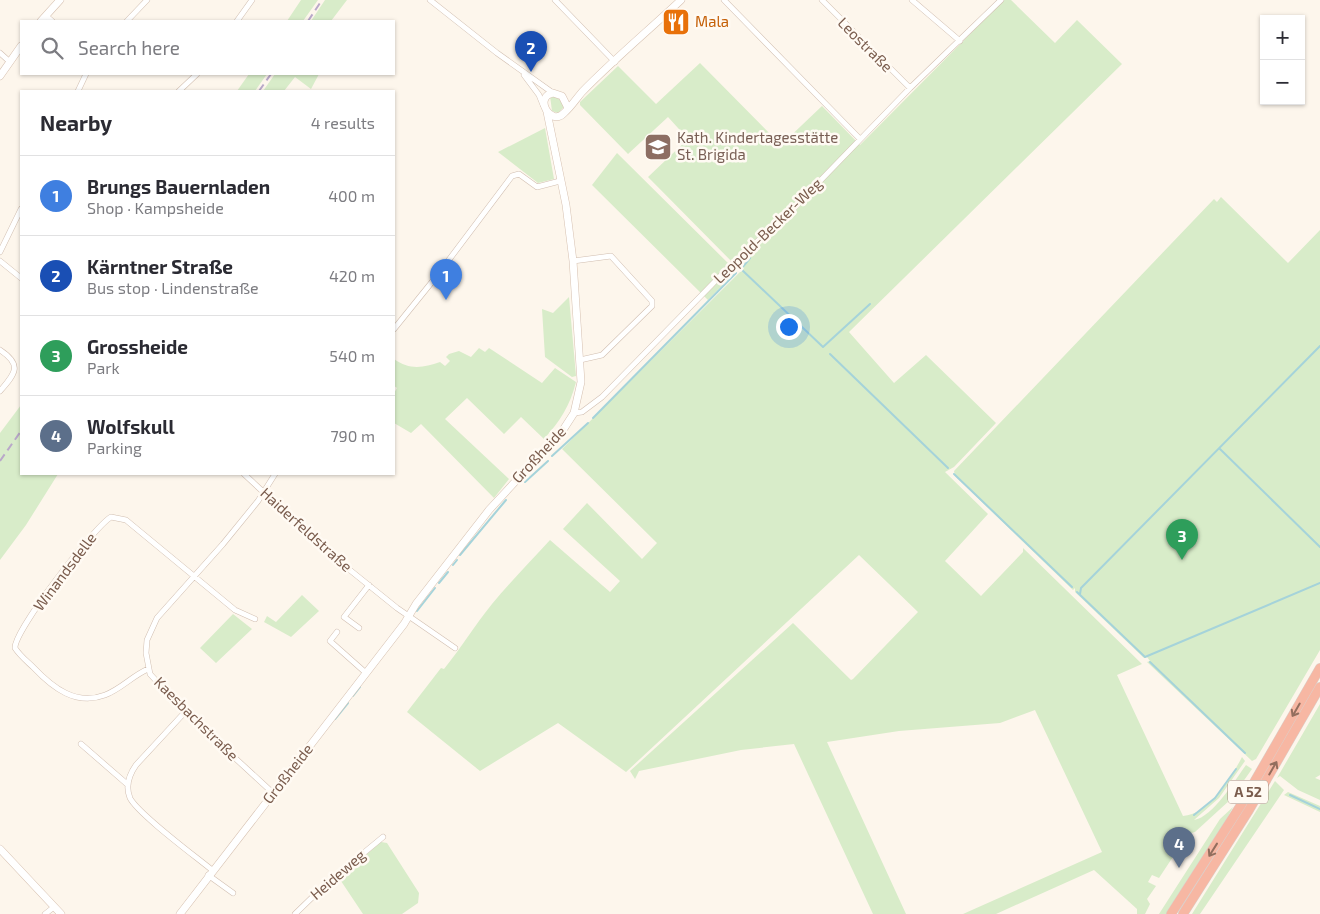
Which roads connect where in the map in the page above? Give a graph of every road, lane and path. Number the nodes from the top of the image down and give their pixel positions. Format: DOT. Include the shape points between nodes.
graph roads {
  1 [pos="60,0"];
  2 [pos="147,0"];
  3 [pos="252,0"];
  4 [pos="555,0"];
  5 [pos="681,0"];
  6 [pos="724,0"];
  7 [pos="822,0"];
  8 [pos="912,0"];
  9 [pos="1001,0"];
  10 [pos="432,1"];
  11 [pos="44,19"];
  12 [pos="128,20"];
  13 [pos="239,20"];
  14 [pos="960,41"];
  15 [pos="20,47"];
  16 [pos="0,53"];
  17 [pos="10,62"];
  18 [pos="614,62"];
  19 [pos="519,69"];
  20 [pos="86,75"];
  21 [pos="196,75"];
  22 [pos="0,76"];
  23 [pos="910,88"];
  24 [pos="78,90"];
  25 [pos="180,90"];
  26 [pos="553,92"];
  27 [pos="582,92"];
  28 [pos="562,96"];
  29 [pos="545,108"];
  30 [pos="568,108"];
  31 [pos="556,117"];
  32 [pos="551,133"];
  33 [pos="860,139"];
  34 [pos="560,181"];
  35 [pos="20,211"];
  36 [pos="0,252"];
  37 [pos="0,261"];
  38 [pos="573,261"];
  39 [pos="20,277"];
  40 [pos="395,328"];
  41 [pos="0,350"];
  42 [pos="580,360"];
  43 [pos="0,391"];
  44 [pos="574,413"];
  45 [pos="245,475"];
  46 [pos="274,475"];
  47 [pos="262,492"];
  48 [pos="195,576"];
  49 [pos="369,585"];
  50 [pos="409,615"];
  51 [pos="255,619"];
  52 [pos="359,628"];
  53 [pos="337,632"];
  54 [pos="455,648"];
  55 [pos="1320,668"];
  56 [pos="148,669"];
  57 [pos="366,673"];
  58 [pos="1320,687"];
  59 [pos="185,712"];
  60 [pos="81,744"];
  61 [pos="127,784"];
  62 [pos="273,793"];
  63 [pos="383,837"];
  64 [pos="0,848"];
  65 [pos="210,873"];
  66 [pos="233,893"];
  67 [pos="54,907"];
  68 [pos="45,914"];
  69 [pos="61,914"];
  70 [pos="180,914"];
  71 [pos="295,914"];
  72 [pos="1171,914"];
  73 [pos="1183,914"];
  1 -- 11 [label="street"];
  2 -- 12 [label="street"];
  3 -- 13 [label="street"];
  4 -- 18 [label="street"];
  5 -- 18 [label="street"];
  6 -- 33 [label="street"];
  7 -- 23 [label="street, Leostraße"];
  8 -- 14 [label="street"];
  9 -- 14 [label="street, Leopold-Becker-Weg"];
  10 -- 19 [label="street"];
  14 -- 23 [label="street, Leopold-Becker-Weg"];
  15 -- 17 [label="street"];
  16 -- 17 [label="street"];
  17 -- 22 [label="street"];
  18 -- 27 [label="street"];
  19 -- 26 [label="street"];
  19 -- 29 [label="street"];
  20 -- 24 [label="street"];
  21 -- 25 [label="street"];
  23 -- 33 [label="street, Leopold-Becker-Weg"];
  26 -- 28 [label="street"];
  26 -- 29 [label="street" via="546,96"];
  27 -- 28 [label="street"];
  27 -- 30 [label="street"];
  28 -- 30 [label="street"];
  29 -- 31 [label="street"];
  29 -- 32 [label="street, Großheide"];
  30 -- 31 [label="street"];
  31 -- 32 [label="street, Großheide"];
  32 -- 34 [label="street, Großheide"];
  33 -- 44 [label="street, Leopold-Becker-Weg" via="602,397 582,412"];
  34 -- 38 [label="street, Großheide"];
  34 -- 40 [label="street" via="537,187 519,174 512,176"];
  35 -- 36 [label="street"];
  37 -- 39 [label="street"];
  38 -- 42 [label="street, Großheide"];
  38 -- 42 [label="street" via="611,256 652,301 652,306 602,355"];
  41 -- 43 [label="street" via="10,357 15,370"];
  42 -- 44 [label="street, Großheide" via="581,382"];
  44 -- 50 [label="street, Großheide" via="563,430 489,510"];
  45 -- 47 [label="street, Haiderfeldstraße"];
  46 -- 47 [label="street, Kaesbachstraße"];
  47 -- 48 [label="street, Kaesbachstraße"];
  47 -- 49 [label="street, Haiderfeldstraße"];
  48 -- 51 [label="street, Winandsdelle" via="235,610"];
  48 -- 56 [label="street, Kaesbachstraße" via="150,630"];
  48 -- 56 [label="street, Winandsdelle" via="126,520 110,517 61,574 15,644 16,651 48,683 78,697 103,696"];
  49 -- 50 [label="street, Haiderfeldstraße"];
  49 -- 52 [label="street" via="344,617"];
  50 -- 54 [label="street, Haiderfeldstraße"];
  50 -- 57 [label="street, Großheide"];
  53 -- 57 [label="street" via="330,642"];
  55 -- 72 [label="highway, A 52, one-way" via="1240,805"];
  56 -- 59 [label="street, Kaesbachstraße"];
  57 -- 62 [label="street, Großheide"];
  73 -- 58 [label="highway, A 52, one-way" via="1249,810"];
  59 -- 61 [label="street" via="136,765"];
  59 -- 62 [label="street, Kaesbachstraße"];
  60 -- 61 [label="street"];
  61 -- 65 [label="street" via="129,797 135,806"];
  62 -- 65 [label="street, Großheide"];
  63 -- 71 [label="street, Heideweg"];
  64 -- 67 [label="street"];
  65 -- 66 [label="street"];
  65 -- 70 [label="street, Großheide"];
  67 -- 68 [label="street"];
  67 -- 69 [label="street"];
}
